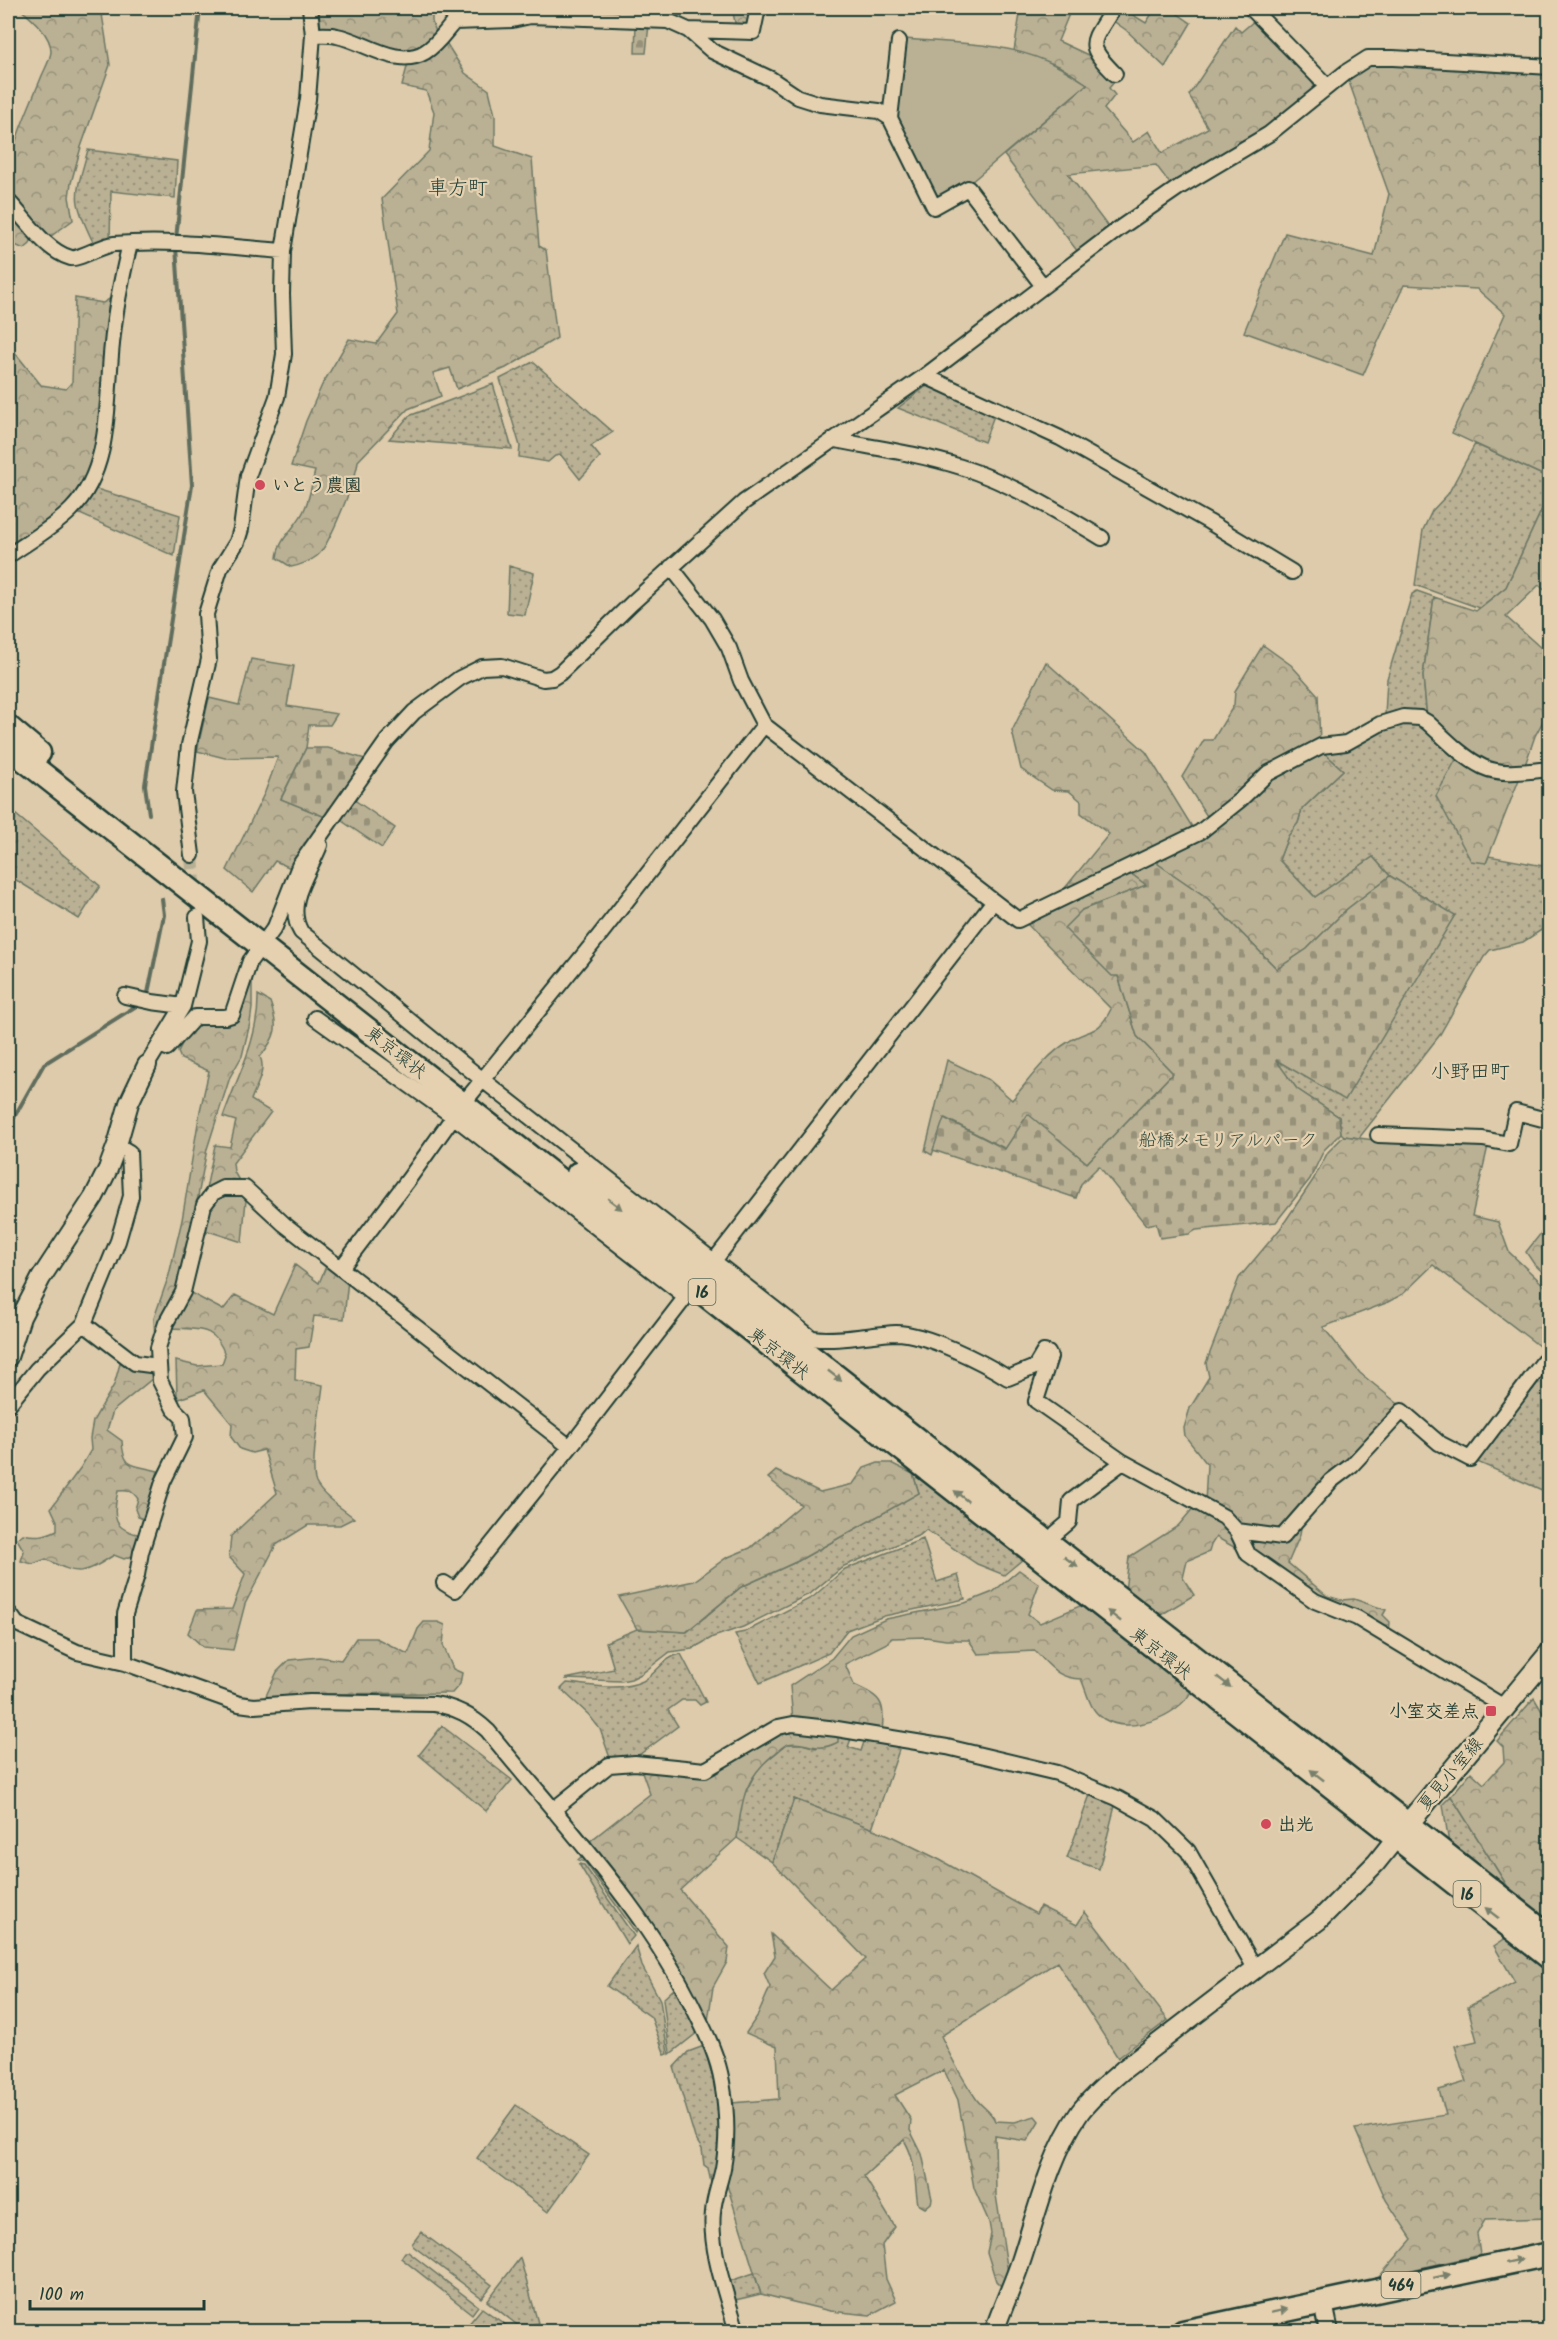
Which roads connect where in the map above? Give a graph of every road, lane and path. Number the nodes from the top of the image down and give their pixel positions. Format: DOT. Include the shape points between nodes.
graph roads {
  1 [pos="310,8"];
  2 [pos="758,8"];
  3 [pos="1113,8"];
  4 [pos="1251,8"];
  5 [pos="688,30"];
  6 [pos="313,35"];
  7 [pos="899,41"];
  8 [pos="1550,67"];
  9 [pos="1115,74"];
  10 [pos="1327,86"];
  11 [pos="890,118"];
  12 [pos="8,203"];
  13 [pos="129,244"];
  14 [pos="283,252"];
  15 [pos="1043,286"];
  16 [pos="925,376"];
  17 [pos="835,440"];
  18 [pos="1102,537"];
  19 [pos="8,556"];
  20 [pos="671,567"];
  21 [pos="1292,572"];
  22 [pos="764,725"];
  23 [pos="8,728"];
  24 [pos="8,747"];
  25 [pos="1550,769"];
  26 [pos="329,824"];
  27 [pos="192,855"];
  28 [pos="993,902"];
  29 [pos="197,917"];
  30 [pos="265,940"];
  31 [pos="138,999"];
  32 [pos="183,1006"];
  33 [pos="315,1018"];
  34 [pos="160,1045"];
  35 [pos="147,1065"];
  36 [pos="468,1099"];
  37 [pos="1550,1121"];
  38 [pos="1378,1135"];
  39 [pos="117,1146"];
  40 [pos="342,1267"];
  41 [pos="699,1279"];
  42 [pos="84,1324"];
  43 [pos="1550,1353"];
  44 [pos="8,1357"];
  45 [pos="158,1366"];
  46 [pos="8,1405"];
  47 [pos="570,1447"];
  48 [pos="1123,1462"];
  49 [pos="1237,1531"];
  50 [pos="1056,1533"];
  51 [pos="444,1583"];
  52 [pos="10,1619"];
  53 [pos="1550,1653"];
  54 [pos="125,1663"];
  55 [pos="1506,1708"];
  56 [pos="553,1810"];
  57 [pos="1401,1832"];
  58 [pos="1550,1936"];
  59 [pos="1550,1958"];
  60 [pos="1256,1970"];
  61 [pos="1550,2254"];
  62 [pos="1326,2318"];
  63 [pos="737,2331"];
  64 [pos="994,2331"];
  65 [pos="1183,2331"];
  1 -- 6 [label="street"];
  2 -- 5 [label="street" via="753,32"];
  3 -- 9 [label="street" via="1098,32 1094,48"];
  4 -- 10 [label="street"];
  5 -- 6 [label="street" via="668,21 648,19 530,16 454,22 433,46 411,57 400,57 337,36"];
  5 -- 11 [label="street" via="712,51 771,79 798,98 879,111"];
  6 -- 14 [label="street" via="308,99"];
  7 -- 11 [label="street"];
  8 -- 10 [label="street" via="1368,58"];
  10 -- 15 [label="street" via="1269,134 1178,188"];
  11 -- 15 [label="street" via="934,207 968,188"];
  12 -- 13 [label="street" via="51,248 71,258 111,244"];
  13 -- 14 [label="street" via="177,243"];
  13 -- 19 [label="street" via="115,320 107,423 100,456 88,486 72,510"];
  14 -- 27 [label="street" via="284,354 277,397 248,476 239,535 220,569 206,614 208,659 189,745 184,792"];
  15 -- 16 [label="street"];
  16 -- 17 [label="street"];
  16 -- 21 [label="street" via="1060,438"];
  17 -- 18 [label="street" via="929,458 989,477"];
  17 -- 20 [label="street" via="744,502"];
  20 -- 22 [label="street" via="724,638"];
  20 -- 26 [label="street" via="552,678 543,679 502,666 482,667 414,712 387,741"];
  22 -- 28 [label="street"];
  22 -- 36 [label="street"];
  23 -- 30 [label="highway, 東京環状 / 16"];
  24 -- 30 [label="highway, 東京環状 / 16"];
  25 -- 28 [label="street" via="1484,768 1427,722 1403,717 1380,724 1346,743 1321,746 1267,774 1200,832 1018,920"];
  26 -- 30 [label="street" via="299,866 275,927"];
  26 -- 36 [label="street" via="295,901 300,932"];
  28 -- 41 [label="street"];
  29 -- 32 [label="street" via="199,941"];
  30 -- 34 [label="street" via="250,962 232,1015 195,1017 167,1048"];
  30 -- 36 [label="highway, 東京環状 / 16"];
  31 -- 32 [label="street"];
  32 -- 34 [label="street"];
  33 -- 36 [label="street"];
  34 -- 35 [label="street"];
  35 -- 39 [label="street" via="129,1103"];
  36 -- 40 [label="street"];
  36 -- 41 [label="highway, 東京環状 / 16"];
  36 -- 41 [label="street"];
  37 -- 38 [label="street" via="1516,1112 1509,1144"];
  39 -- 42 [label="street" via="129,1152 131,1196 118,1241"];
  39 -- 44 [label="street" via="94,1197 41,1278 21,1317"];
  40 -- 45 [label="street" via="284,1224 246,1188 223,1188 213,1193 204,1205 183,1292 158,1348"];
  40 -- 47 [label="street"];
  41 -- 47 [label="street"];
  41 -- 48 [label="street" via="812,1338 908,1334 946,1347 1008,1378 1035,1367 1044,1352 1048,1353 1036,1401"];
  41 -- 57 [label="highway, 東京環状 / 16"];
  42 -- 45 [label="street" via="135,1363"];
  42 -- 46 [label="street" via="36,1369"];
  43 -- 49 [label="street" via="1470,1459 1439,1443 1402,1411 1352,1465 1331,1481 1282,1537"];
  45 -- 54 [label="street" via="160,1381 183,1418 185,1437 164,1482 124,1614"];
  47 -- 51 [label="street" via="455,1590"];
  48 -- 49 [label="street" via="1218,1512"];
  48 -- 50 [label="street" via="1071,1502 1069,1522"];
  49 -- 55 [label="street" via="1248,1554 1315,1601 1358,1617"];
  52 -- 54 [label="street" via="77,1652"];
  53 -- 55 [label="main road, 夏見小室線"];
  54 -- 56 [label="street" via="254,1707 310,1702 452,1707 488,1731"];
  55 -- 57 [label="main road, 夏見小室線"];
  56 -- 60 [label="street" via="609,1765 636,1763 705,1770 778,1727 793,1724 948,1747 1056,1773 1117,1798 1155,1819 1188,1851"];
  56 -- 63 [label="street" via="646,1926 680,1980 717,2060 723,2084 726,2137 713,2213 714,2241"];
  57 -- 58 [label="highway, 東京環状 / 16"];
  59 -- 57 [label="highway, 東京環状 / 16, one-way"];
  57 -- 60 [label="street" via="1342,1900"];
  60 -- 64 [label="street" via="1123,2070 1081,2112 1055,2158 1015,2281"];
  62 -- 61 [label="highway, 464, one-way"];
  65 -- 62 [label="highway, 464, one-way"];
}
